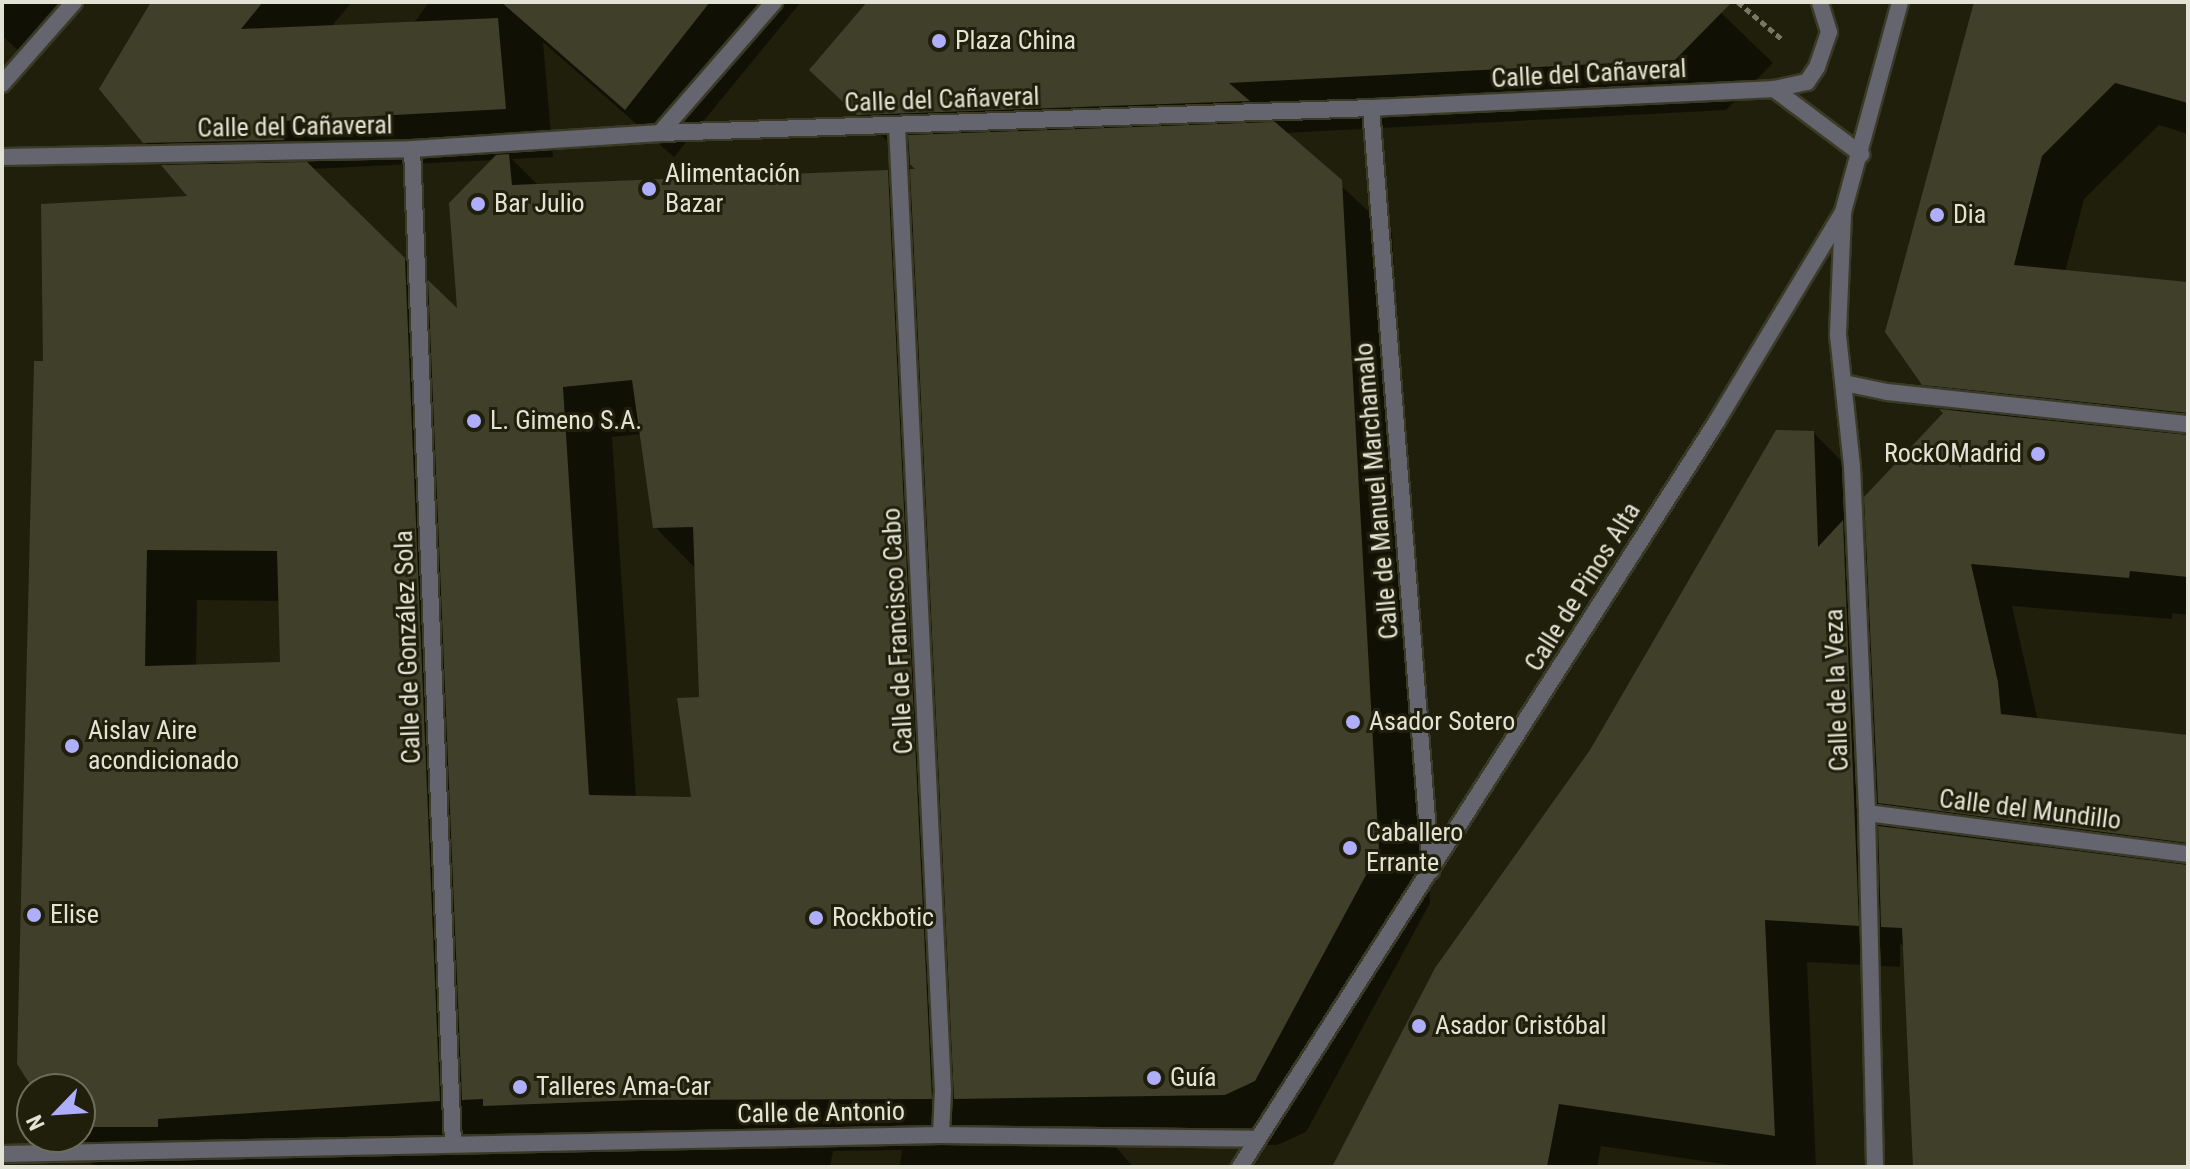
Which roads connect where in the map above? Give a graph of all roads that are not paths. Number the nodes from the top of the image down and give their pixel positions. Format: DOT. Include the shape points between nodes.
graph roads {
  1 [pos="74,2"];
  2 [pos="774,2"];
  3 [pos="1820,2"];
  4 [pos="1900,2"];
  5 [pos="2,84"];
  6 [pos="1774,89"];
  7 [pos="1371,108"];
  8 [pos="897,126"];
  9 [pos="660,133"];
  10 [pos="412,149"];
  11 [pos="1861,154"];
  12 [pos="2,157"];
  13 [pos="1843,212"];
  14 [pos="1844,383"];
  15 [pos="2188,424"];
  16 [pos="1867,813"];
  17 [pos="2188,854"];
  18 [pos="1431,871"];
  19 [pos="941,1135"];
  20 [pos="1256,1139"];
  21 [pos="453,1143"];
  22 [pos="2,1154"];
  23 [pos="1240,1167"];
  24 [pos="1875,1167"];
  1 -- 5 [label="street"];
  2 -- 9 [label="street"];
  3 -- 6 [label="street, Calle del Cañaveral" via="1829,32 1817,67 1807,82"];
  4 -- 11 [label="street, Calle de Pinos Alta"];
  6 -- 7 [label="street, Calle del Cañaveral"];
  6 -- 11 [label="street"];
  7 -- 8 [label="street, Calle del Cañaveral"];
  7 -- 18 [label="street, Calle de Manuel Marchamalo"];
  8 -- 9 [label="street, Calle del Cañaveral"];
  8 -- 19 [label="street, Calle de Francisco Cabo"];
  9 -- 10 [label="street, Calle del Cañaveral"];
  10 -- 12 [label="street, Calle del Cañaveral"];
  10 -- 21 [label="street, Calle de González Sola"];
  11 -- 13 [label="street, Calle de Pinos Alta"];
  13 -- 14 [label="street, Calle de la Veza" via="1838,335"];
  13 -- 18 [label="street, Calle de Pinos Alta"];
  14 -- 15 [label="street"];
  14 -- 16 [label="street, Calle de la Veza"];
  16 -- 17 [label="street, Calle del Mundillo"];
  16 -- 24 [label="street, Calle de la Veza"];
  18 -- 20 [label="street, Calle de Pinos Alta"];
  19 -- 20 [label="street, Calle de Antonio"];
  19 -- 21 [label="street, Calle de Antonio"];
  20 -- 23 [label="street, Calle de Pinos Alta"];
  21 -- 22 [label="street, Calle de Antonio"];
}
